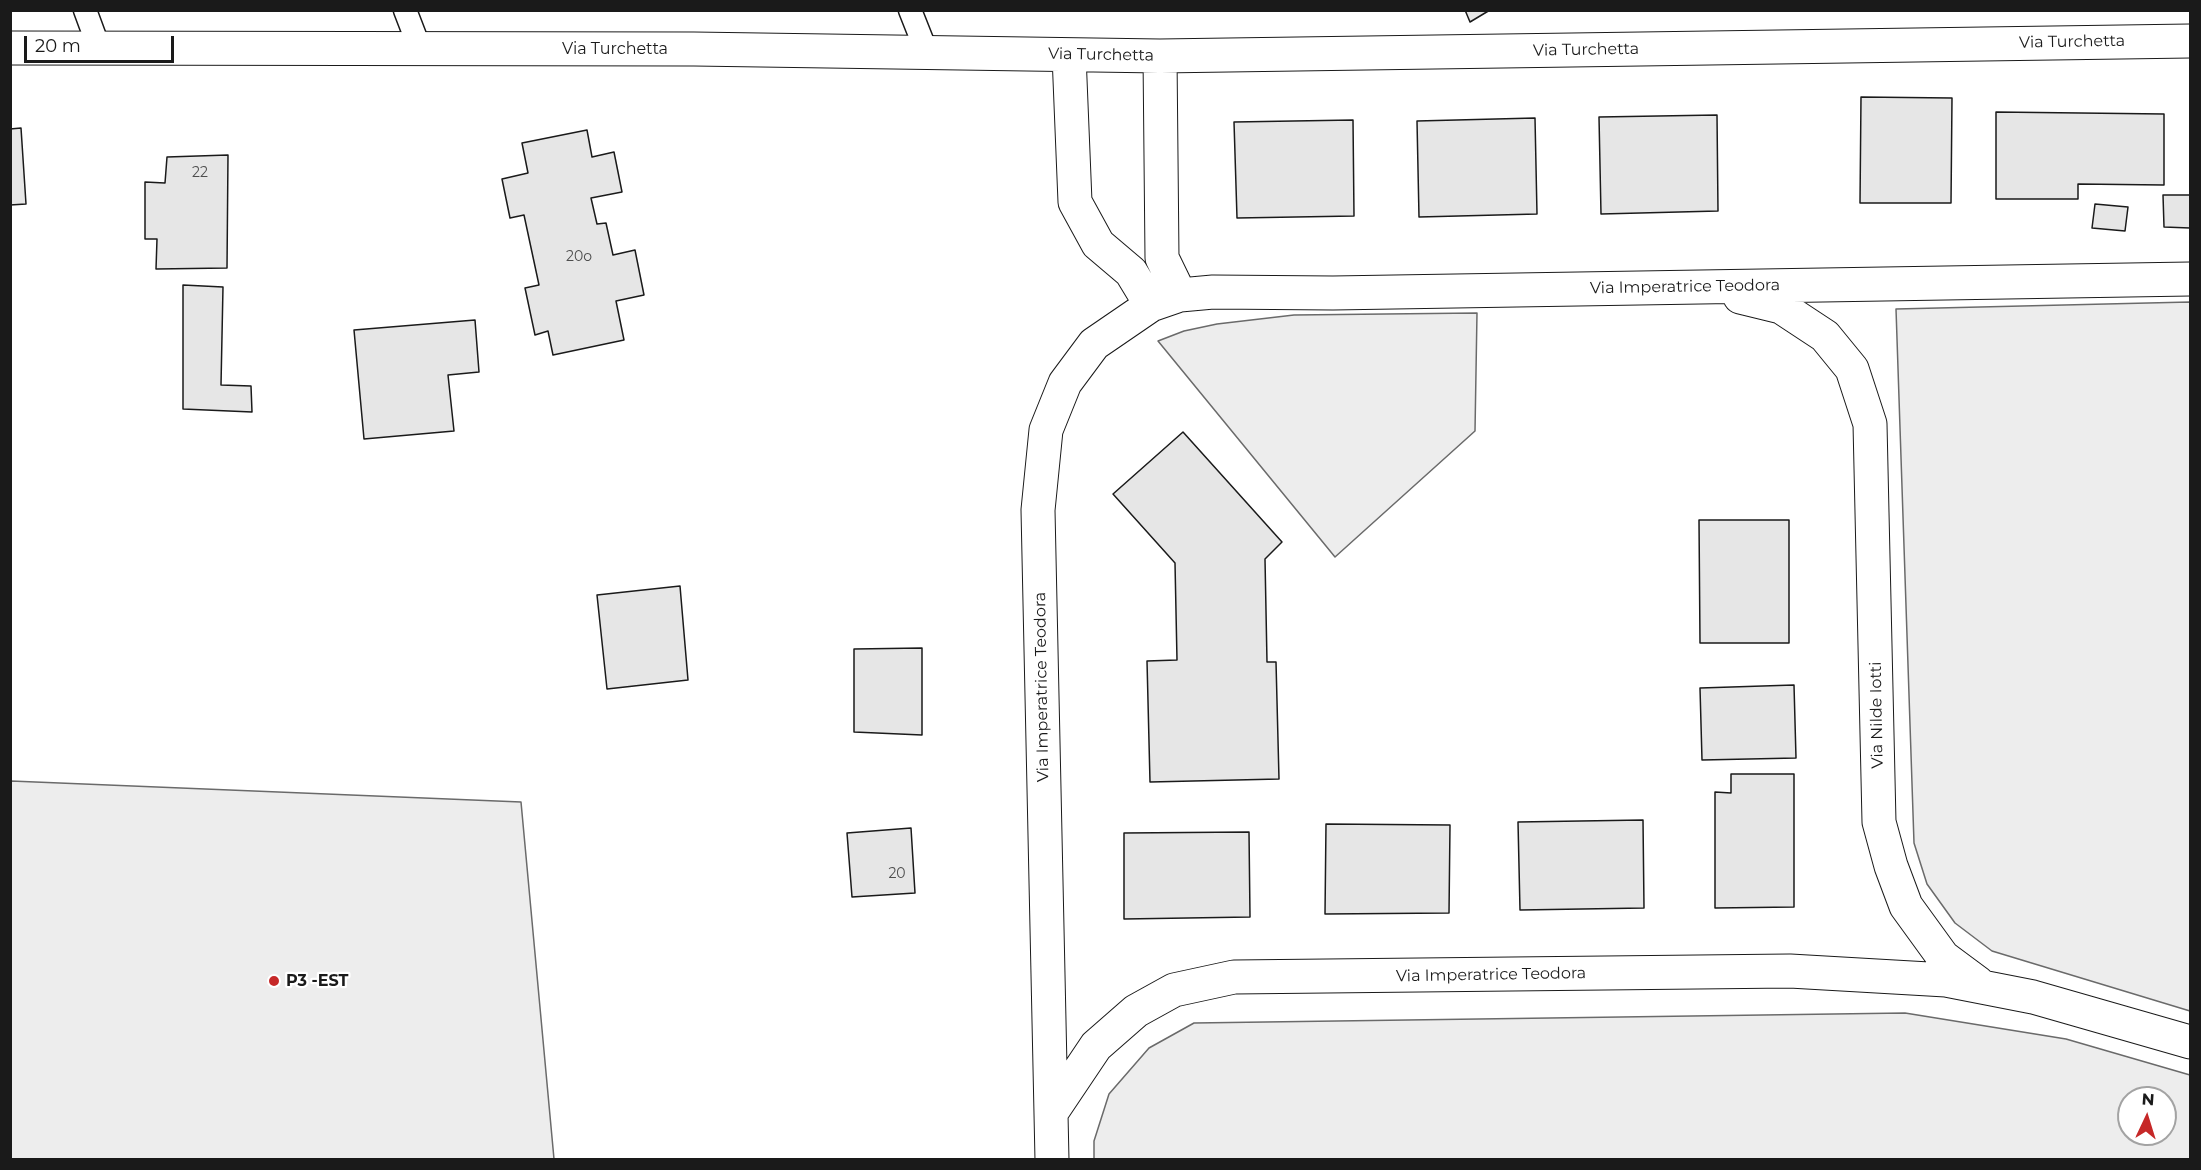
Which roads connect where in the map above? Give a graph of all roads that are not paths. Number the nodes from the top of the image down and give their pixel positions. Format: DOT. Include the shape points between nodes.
graph roads {
  1 [pos="85,10"];
  2 [pos="405,10"];
  3 [pos="910,10"];
  4 [pos="2190,41"];
  5 [pos="10,48"];
  6 [pos="99,48"];
  7 [pos="420,49"];
  8 [pos="927,53"];
  9 [pos="1069,55"];
  10 [pos="1160,56"];
  11 [pos="2190,279"];
  12 [pos="1703,287"];
  13 [pos="1165,300"];
  14 [pos="1985,988"];
  15 [pos="2190,1042"];
  16 [pos="1051,1113"];
  17 [pos="1052,1160"];
  1 -- 6 [label="lane"];
  2 -- 7 [label="lane"];
  3 -- 8 [label="lane"];
  4 -- 10 [label="street, Via Turchetta"];
  5 -- 6 [label="street, Via Turchetta"];
  6 -- 7 [label="street, Via Turchetta"];
  7 -- 8 [label="street, Via Turchetta"];
  8 -- 9 [label="street, Via Turchetta"];
  9 -- 10 [label="street, Via Turchetta"];
  9 -- 13 [label="street" via="1075,202 1098,244"];
  10 -- 13 [label="street"];
  11 -- 12 [label="street, Via Imperatrice Teodora"];
  12 -- 13 [label="street, Via Imperatrice Teodora" via="1214,292"];
  12 -- 14 [label="street, Via Nilde Iotti" via="1781,307 1825,336 1852,369 1870,424 1879,822 1906,906 1943,957"];
  13 -- 16 [label="street, Via Imperatrice Teodora" via="1094,344 1065,382 1046,430 1038,510"];
  14 -- 15 [label="street, Via Nilde Iotti" via="2033,997"];
  14 -- 16 [label="street, Via Imperatrice Teodora" via="1946,980 1790,971 1234,977 1174,990 1136,1011 1096,1046"];
  16 -- 17 [label="street, Via Imperatrice Teodora"];
}
